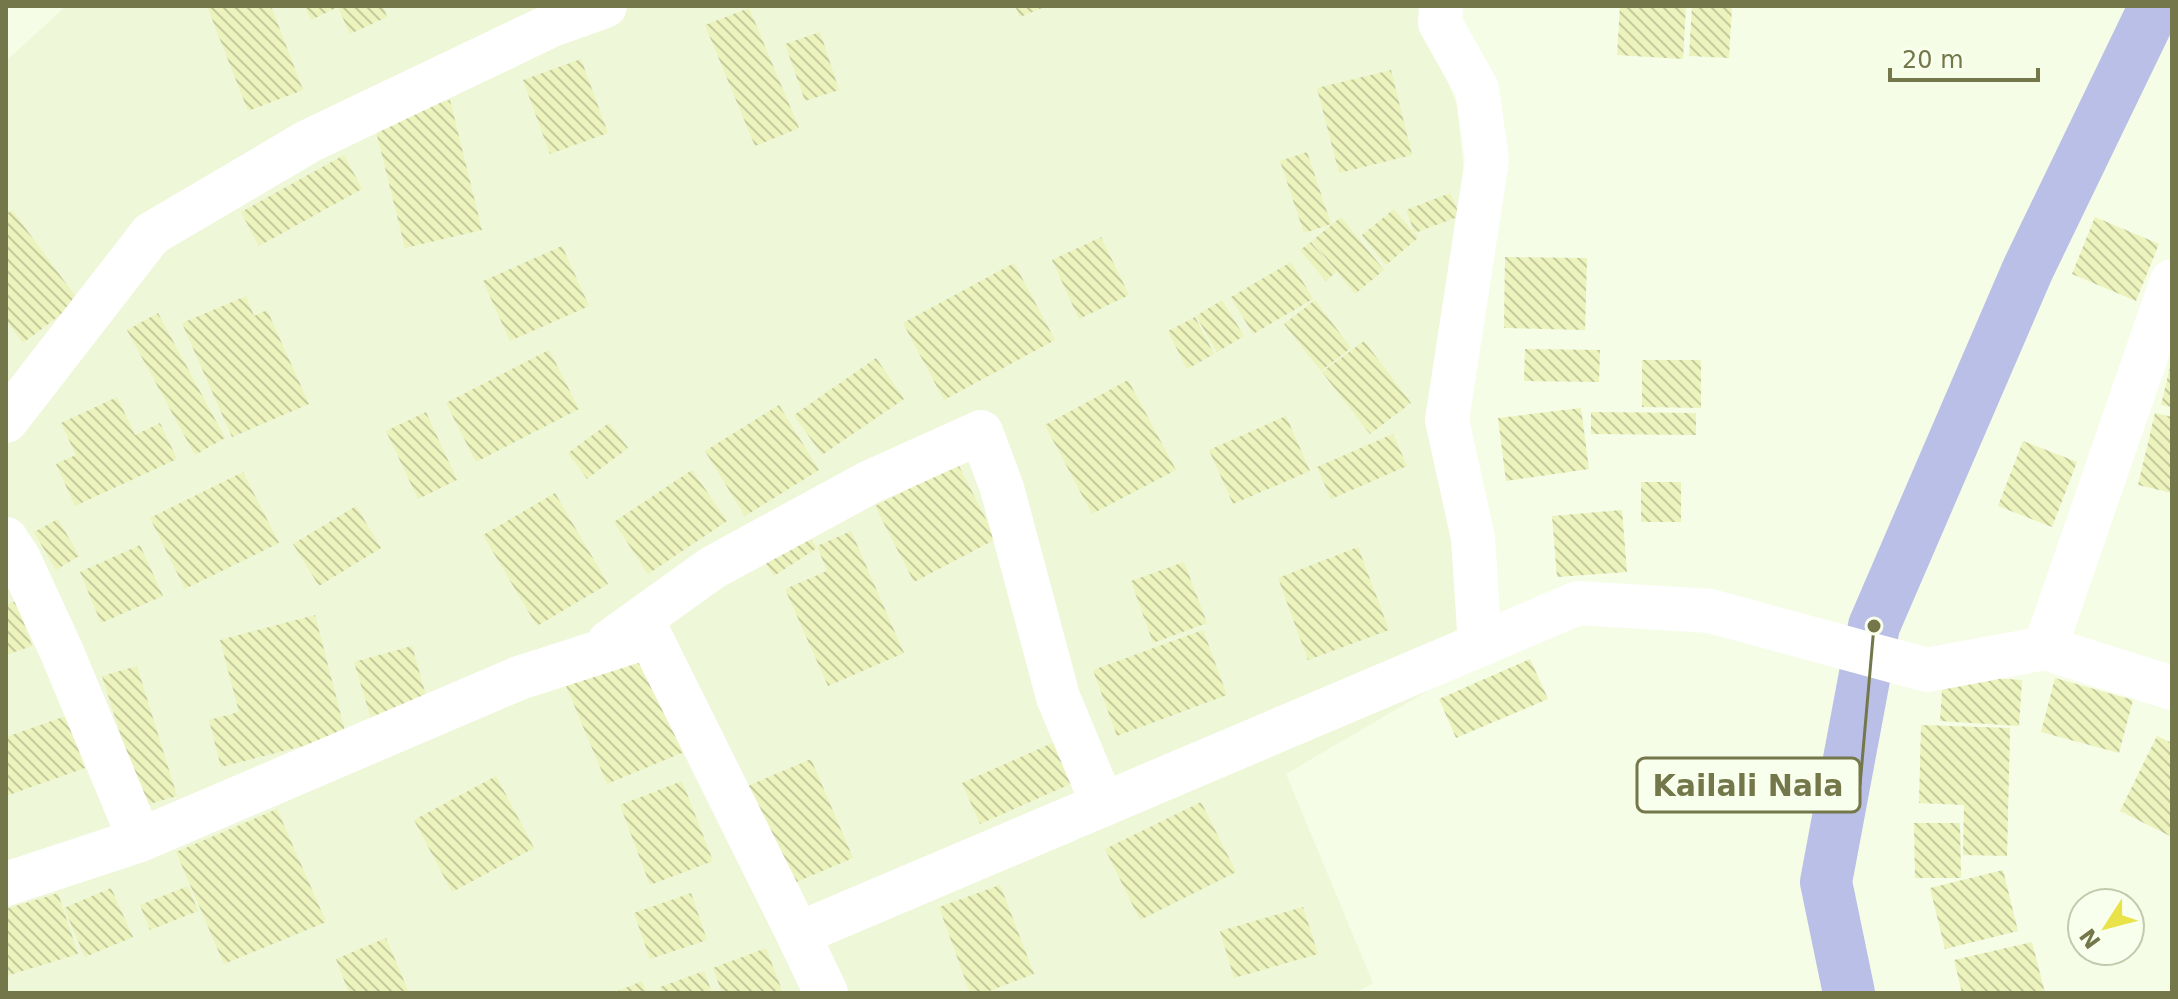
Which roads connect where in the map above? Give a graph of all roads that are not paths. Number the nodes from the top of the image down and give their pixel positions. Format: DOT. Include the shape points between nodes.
graph roads {
  1 [pos="605,6"];
  2 [pos="1441,6"];
  3 [pos="2172,281"];
  4 [pos="6,421"];
  5 [pos="6,539"];
  6 [pos="1480,645"];
  7 [pos="2045,648"];
  8 [pos="590,656"];
  9 [pos="2172,688"];
  10 [pos="1103,805"];
  11 [pos="140,840"];
  12 [pos="6,884"];
  13 [pos="798,934"];
  14 [pos="826,993"];
  1 -- 4 [label="street" via="552,25 309,141 151,234"];
  2 -- 6 [label="street" via="1440,23 1477,89 1487,160 1447,420 1473,538"];
  3 -- 7 [label="street"];
  5 -- 11 [label="street" via="61,650"];
  6 -- 7 [label="street" via="1578,603 1710,611 1927,670"];
  6 -- 10 [label="street"];
  7 -- 9 [label="street"];
  8 -- 10 [label="street" via="712,568 868,483 981,432 1002,488 1058,697"];
  8 -- 11 [label="street" via="519,678"];
  8 -- 13 [label="street" via="650,636"];
  10 -- 13 [label="street"];
  11 -- 12 [label="street"];
  13 -- 14 [label="street"];
}
